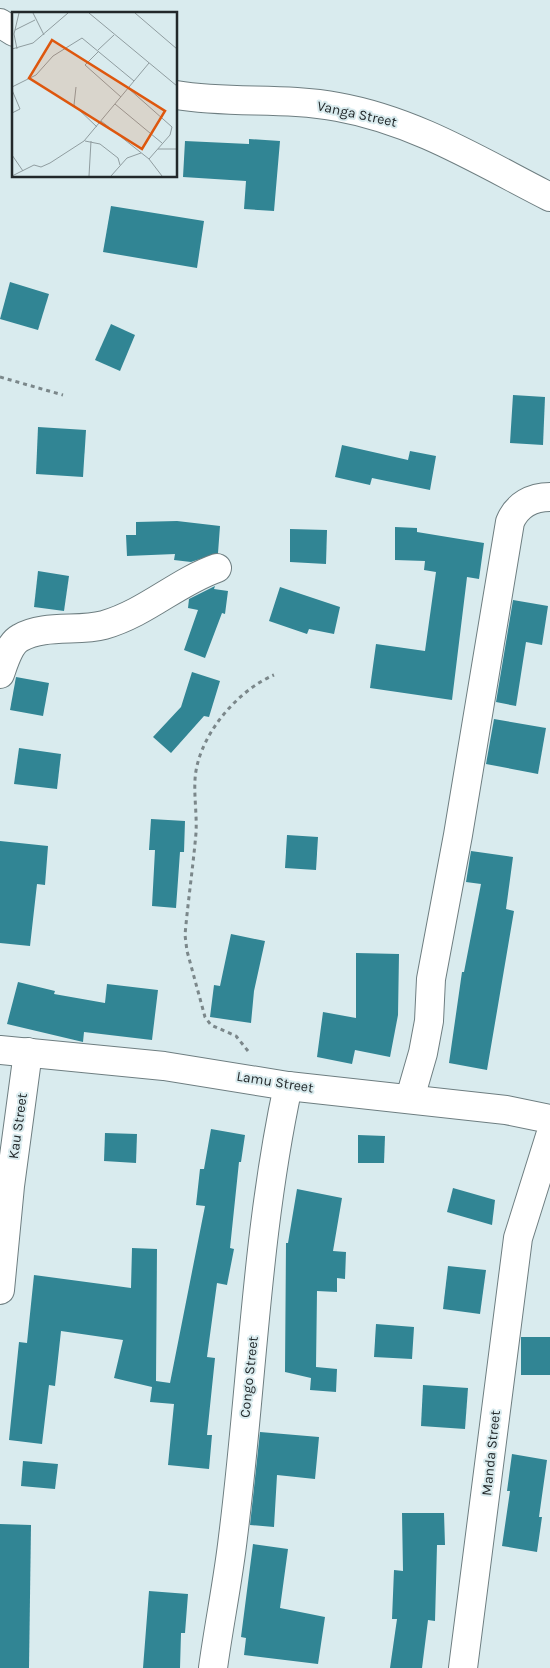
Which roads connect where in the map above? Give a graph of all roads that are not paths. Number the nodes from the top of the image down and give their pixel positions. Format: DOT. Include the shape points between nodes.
graph roads {
  1 [pos="0,23"];
  2 [pos="12,31"];
  3 [pos="178,94"];
  4 [pos="550,197"];
  5 [pos="550,497"];
  6 [pos="217,568"];
  7 [pos="0,674"];
  8 [pos="0,1050"];
  9 [pos="28,1052"];
  10 [pos="288,1086"];
  11 [pos="410,1098"];
  12 [pos="550,1119"];
  13 [pos="550,1136"];
  14 [pos="0,1290"];
  15 [pos="213,1668"];
  16 [pos="463,1668"];
  1 -- 2 [label="street"];
  3 -- 4 [label="street, Vanga Street" via="202,99 338,107 389,119 438,139"];
  5 -- 11 [label="street" via="523,504 510,522 431,979 429,1021"];
  6 -- 7 [label="street" via="188,580 146,608 104,625 22,637 6,657"];
  8 -- 9 [label="street, Lamu Street"];
  9 -- 10 [label="street, Lamu Street" via="164,1066"];
  9 -- 14 [label="street, Kau Street"];
  10 -- 11 [label="street, Lamu Street"];
  10 -- 15 [label="street, Congo Street" via="276,1140 266,1216 233,1537"];
  11 -- 12 [label="street, Lamu Street" via="526,1112"];
  13 -- 16 [label="street, Manda Street" via="518,1238"];
}
